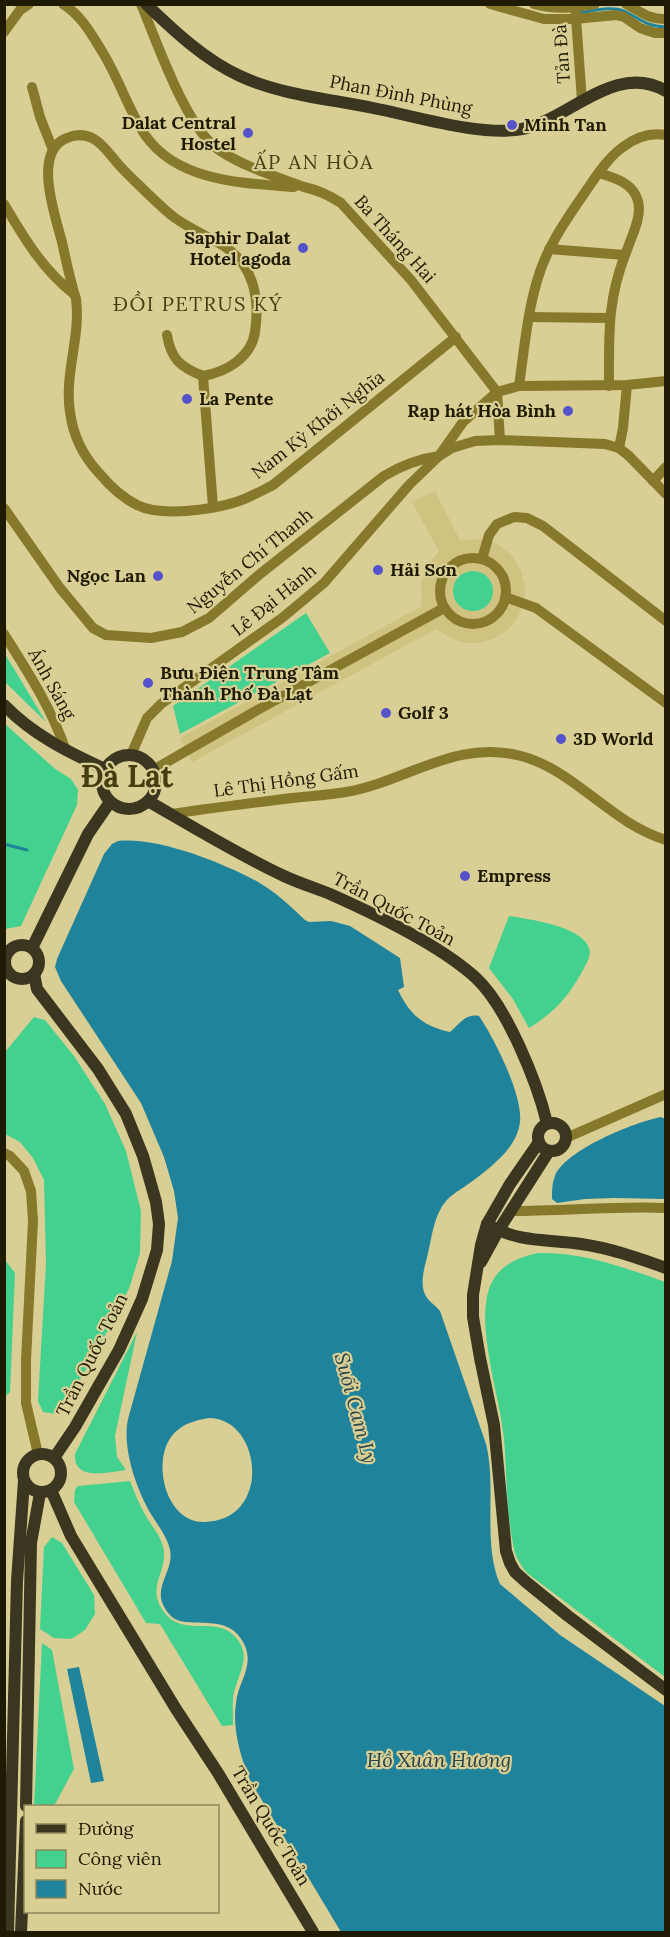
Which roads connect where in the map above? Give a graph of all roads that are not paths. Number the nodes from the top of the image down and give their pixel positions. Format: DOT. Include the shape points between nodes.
graph roads {
  1 [pos="29,4"];
  2 [pos="63,4"];
  3 [pos="141,4"];
  4 [pos="146,4"];
  5 [pos="490,4"];
  6 [pos="534,4"];
  7 [pos="595,4"];
  8 [pos="626,4"];
  9 [pos="575,6"];
  10 [pos="575,19"];
  11 [pos="666,19"];
  12 [pos="4,32"];
  13 [pos="666,33"];
  14 [pos="32,87"];
  15 [pos="666,92"];
  16 [pos="582,101"];
  17 [pos="666,135"];
  18 [pos="53,150"];
  19 [pos="599,172"];
  20 [pos="304,187"];
  21 [pos="4,204"];
  22 [pos="549,249"];
  23 [pos="624,255"];
  24 [pos="74,294"];
  25 [pos="529,317"];
  26 [pos="609,318"];
  27 [pos="167,335"];
  28 [pos="456,337"];
  29 [pos="203,376"];
  30 [pos="666,381"];
  31 [pos="627,385"];
  32 [pos="519,386"];
  33 [pos="609,386"];
  34 [pos="497,392"];
  35 [pos="500,440"];
  36 [pos="619,448"];
  37 [pos="438,456"];
  38 [pos="666,467"];
  39 [pos="653,481"];
  40 [pos="666,494"];
  41 [pos="213,507"];
  42 [pos="4,508"];
  43 [pos="482,559"];
  44 [pos="505,597"];
  45 [pos="444,608"];
  46 [pos="666,621"];
  47 [pos="4,634"];
  48 [pos="666,703"];
  49 [pos="4,705"];
  50 [pos="66,751"];
  51 [pos="131,755"];
  52 [pos="105,769"];
  53 [pos="153,770"];
  54 [pos="148,801"];
  55 [pos="110,802"];
  56 [pos="171,814"];
  57 [pos="666,840"];
  58 [pos="32,948"];
  59 [pos="5,955"];
  60 [pos="34,974"];
  61 [pos="666,1094"];
  62 [pos="547,1123"];
  63 [pos="566,1138"];
  64 [pos="539,1142"];
  65 [pos="549,1151"];
  66 [pos="4,1153"];
  67 [pos="666,1208"];
  68 [pos="511,1211"];
  69 [pos="493,1228"];
  70 [pos="666,1268"];
  71 [pos="38,1454"];
  72 [pos="54,1458"];
  73 [pos="24,1481"];
  74 [pos="46,1492"];
  75 [pos="666,1690"];
  76 [pos="26,1805"];
  77 [pos="8,1830"];
  78 [pos="24,1838"];
  79 [pos="24,1862"];
  80 [pos="8,1932"];
  81 [pos="21,1932"];
  82 [pos="313,1932"];
  1 -- 12 [label="street"];
  2 -- 20 [label="street" via="82,20 146,135 162,154 208,176"];
  3 -- 20 [label="street, Ba Tháng Hai" via="181,98 206,139 218,150"];
  4 -- 16 [label="main road, Phan Đình Phùng" via="220,65 258,83 293,92 493,130 523,129 543,123"];
  5 -- 10 [label="street" via="544,19"];
  6 -- 9 [label="street" via="549,9"];
  7 -- 9 [label="street"];
  8 -- 11 [label="street" via="645,16"];
  9 -- 10 [label="street, Tản Đà"];
  10 -- 13 [label="street" via="616,15 640,28"];
  10 -- 16 [label="street, Tản Đà"];
  14 -- 18 [label="street"];
  15 -- 16 [label="main road, Phan Đình Phùng" via="645,83 630,83 609,87"];
  17 -- 19 [label="street" via="637,138 621,148"];
  18 -- 24 [label="street, Nam Kỳ Khởi Nghĩa" via="48,164 48,188"];
  18 -- 29 [label="street" via="61,141 76,135 94,139 175,218 225,246 247,270 255,291 254,340 229,368"];
  19 -- 22 [label="street"];
  19 -- 23 [label="street" via="626,184 637,199 638,218"];
  20 -- 28 [label="street, Ba Tháng Hai" via="341,203"];
  21 -- 24 [label="street" via="39,259"];
  22 -- 23 [label="street"];
  22 -- 25 [label="street"];
  23 -- 26 [label="street"];
  24 -- 41 [label="street, Nam Kỳ Khởi Nghĩa" via="78,313 69,374 69,411 81,448 107,482 138,506 165,511"];
  25 -- 26 [label="street"];
  25 -- 32 [label="street"];
  26 -- 33 [label="street"];
  27 -- 29 [label="street" via="173,357"];
  28 -- 34 [label="street, Ba Tháng Hai"];
  28 -- 41 [label="street, Nam Kỳ Khởi Nghĩa" via="273,485 237,502"];
  29 -- 41 [label="street"];
  30 -- 31 [label="street"];
  31 -- 33 [label="street"];
  31 -- 36 [label="street"];
  32 -- 33 [label="street"];
  32 -- 34 [label="street"];
  34 -- 35 [label="street"];
  34 -- 37 [label="street" via="463,422"];
  35 -- 36 [label="street, Lê Đại Hành" via="586,442"];
  35 -- 37 [label="street, Lê Đại Hành" via="463,443"];
  36 -- 39 [label="street"];
  37 -- 42 [label="street, Nguyễn Chí Thanh" via="418,459 384,476 209,618 171,636 106,635 93,627 60,588"];
  37 -- 51 [label="street, Lê Đại Hành" via="324,583 160,704 147,718"];
  38 -- 39 [label="street"];
  39 -- 40 [label="street"];
  43 -- 44 [label="street" via="500,572"];
  43 -- 45 [label="street" via="462,559 446,570 439,589"];
  43 -- 46 [label="street" via="489,535 497,524 514,517 527,518 543,526"];
  44 -- 45 [label="street" via="498,613 480,624 460,622"];
  44 -- 48 [label="street" via="536,608"];
  45 -- 53 [label="street"];
  47 -- 50 [label="street, Ánh Sáng" via="39,691"];
  49 -- 50 [label="main road" via="21,723"];
  50 -- 52 [label="main road"];
  51 -- 52 [label="main road" via="116,758"];
  51 -- 53 [label="main road" via="144,760"];
  52 -- 55 [label="main road" via="102,786"];
  53 -- 54 [label="main road" via="156,786"];
  54 -- 55 [label="main road" via="125,809"];
  54 -- 56 [label="main road, Trần Quốc Toản"];
  55 -- 58 [label="main road" via="88,834"];
  56 -- 57 [label="street, Lê Thị Hồng Gấm" via="348,792 447,758 475,751 500,751 549,767 610,812"];
  56 -- 62 [label="main road, Trần Quốc Toản" via="285,877 379,918 438,950 476,978 501,1010 542,1100"];
  58 -- 59 [label="main road" via="17,945"];
  58 -- 60 [label="main road" via="39,961"];
  59 -- 60 [label="main road" via="7,970 14,977 24,979"];
  60 -- 72 [label="main road, Trần Quốc Toản" via="37,989 98,1069 126,1114 143,1156 159,1224 157,1250 138,1310 119,1350"];
  61 -- 63 [label="street"];
  62 -- 63 [label="main road" via="561,1126"];
  62 -- 64 [label="main road" via="538,1132"];
  63 -- 65 [label="main road" via="562,1147"];
  64 -- 65 [label="main road"];
  64 -- 69 [label="main road" via="510,1184"];
  65 -- 68 [label="main road"];
  66 -- 71 [label="street" via="24,1171 31,1191 26,1403"];
  67 -- 68 [label="street"];
  68 -- 69 [label="main road"];
  69 -- 70 [label="main road" via="513,1237 606,1249"];
  69 -- 75 [label="main road" via="481,1245 473,1317 494,1425 510,1563 515,1572 568,1616"];
  71 -- 72 [label="main road"];
  71 -- 73 [label="main road" via="24,1466"];
  72 -- 74 [label="main road" via="61,1468 60,1481"];
  73 -- 74 [label="main road" via="31,1489"];
  73 -- 77 [label="main road" via="16,1581"];
  74 -- 76 [label="main road" via="31,1543"];
  74 -- 82 [label="main road, Trần Quốc Toản"];
  77 -- 78 [label="main road"];
  77 -- 80 [label="main road"];
  79 -- 81 [label="main road"];
}
